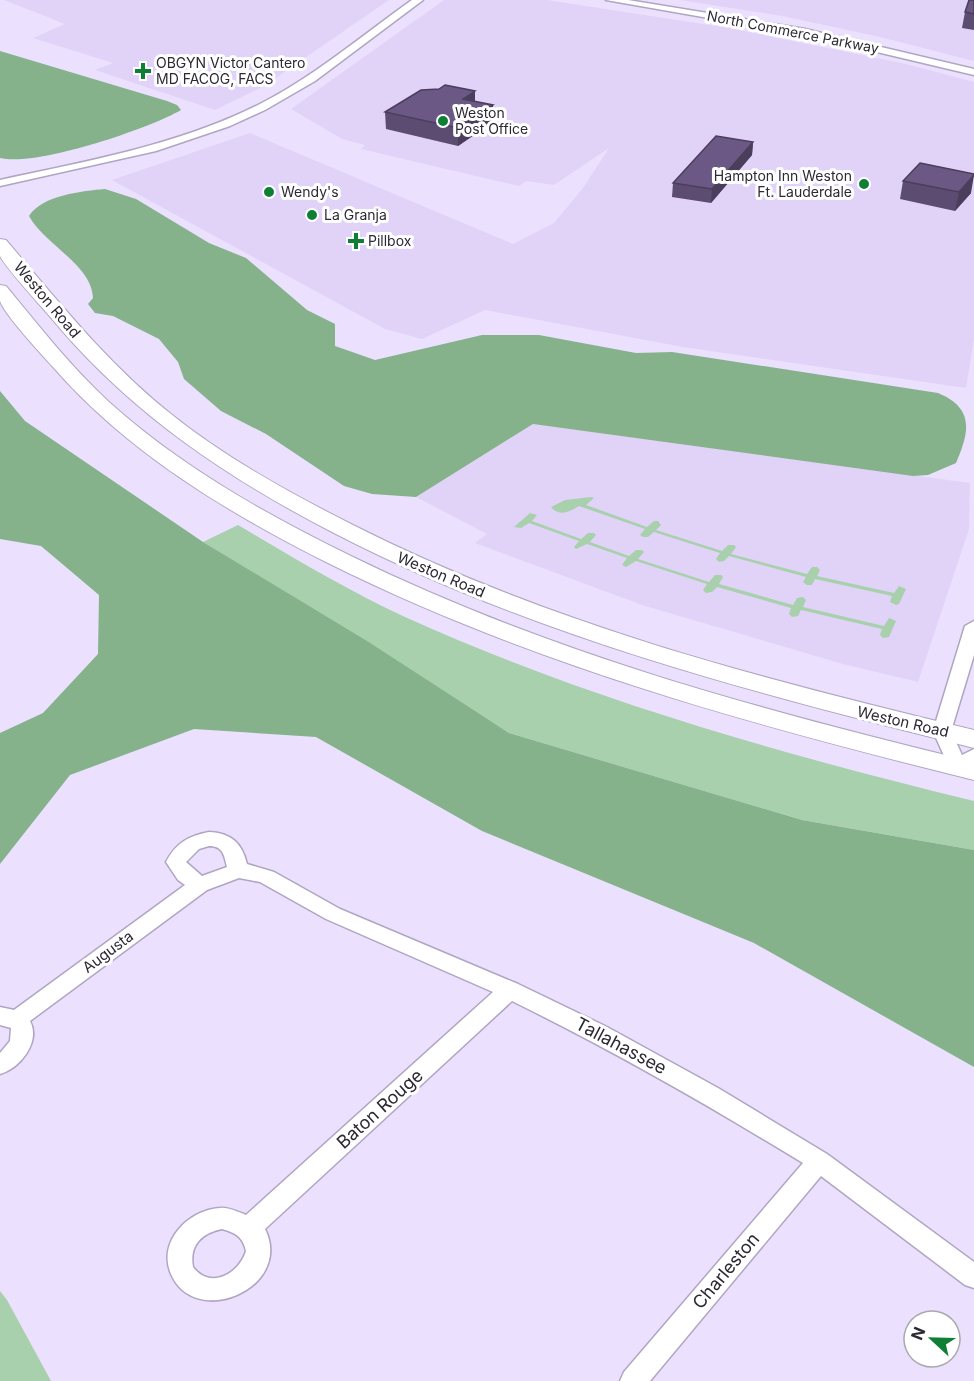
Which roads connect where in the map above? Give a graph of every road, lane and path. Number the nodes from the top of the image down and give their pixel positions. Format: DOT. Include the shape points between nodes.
graph roads {
  1 [pos="418,0"];
  2 [pos="611,0"];
  3 [pos="974,72"];
  4 [pos="142,151"];
  5 [pos="0,183"];
  6 [pos="0,195"];
  7 [pos="0,244"];
  8 [pos="0,290"];
  9 [pos="974,626"];
  10 [pos="942,731"];
  11 [pos="974,739"];
  12 [pos="969,764"];
  13 [pos="238,871"];
  14 [pos="200,885"];
  15 [pos="510,990"];
  16 [pos="8,1018"];
  17 [pos="0,1065"];
  18 [pos="819,1161"];
  19 [pos="250,1227"];
  20 [pos="974,1277"];
  21 [pos="633,1381"];
  1 -- 4 [label="street" via="294,89 233,120"];
  2 -- 3 [label="street, North Commerce Parkway" via="805,32"];
  4 -- 5 [label="street"];
  4 -- 6 [label="street" via="82,176"];
  7 -- 10 [label="main road, Weston Road" via="94,356 144,402 216,457 331,524 454,582 617,643 754,685"];
  8 -- 12 [label="main road, Weston Road" via="69,373 144,441 226,497 344,563 461,617 633,680 749,715"];
  9 -- 10 [label="street"];
  10 -- 11 [label="main road, Weston Road"];
  10 -- 12 [label="street"];
  13 -- 14 [label="street"];
  13 -- 14 [label="street" via="231,848 225,843 196,841 185,847 176,862 185,875"];
  13 -- 15 [label="street, Tallahassee" via="267,877 333,914"];
  14 -- 16 [label="street, Augusta"];
  15 -- 18 [label="street, Tallahassee" via="598,1033"];
  15 -- 19 [label="street, Baton Rouge"];
  16 -- 17 [label="street, Augusta" via="22,1028 24,1038 12,1058"];
  18 -- 20 [label="street, Tallahassee"];
  18 -- 21 [label="street, Charleston"];
}
